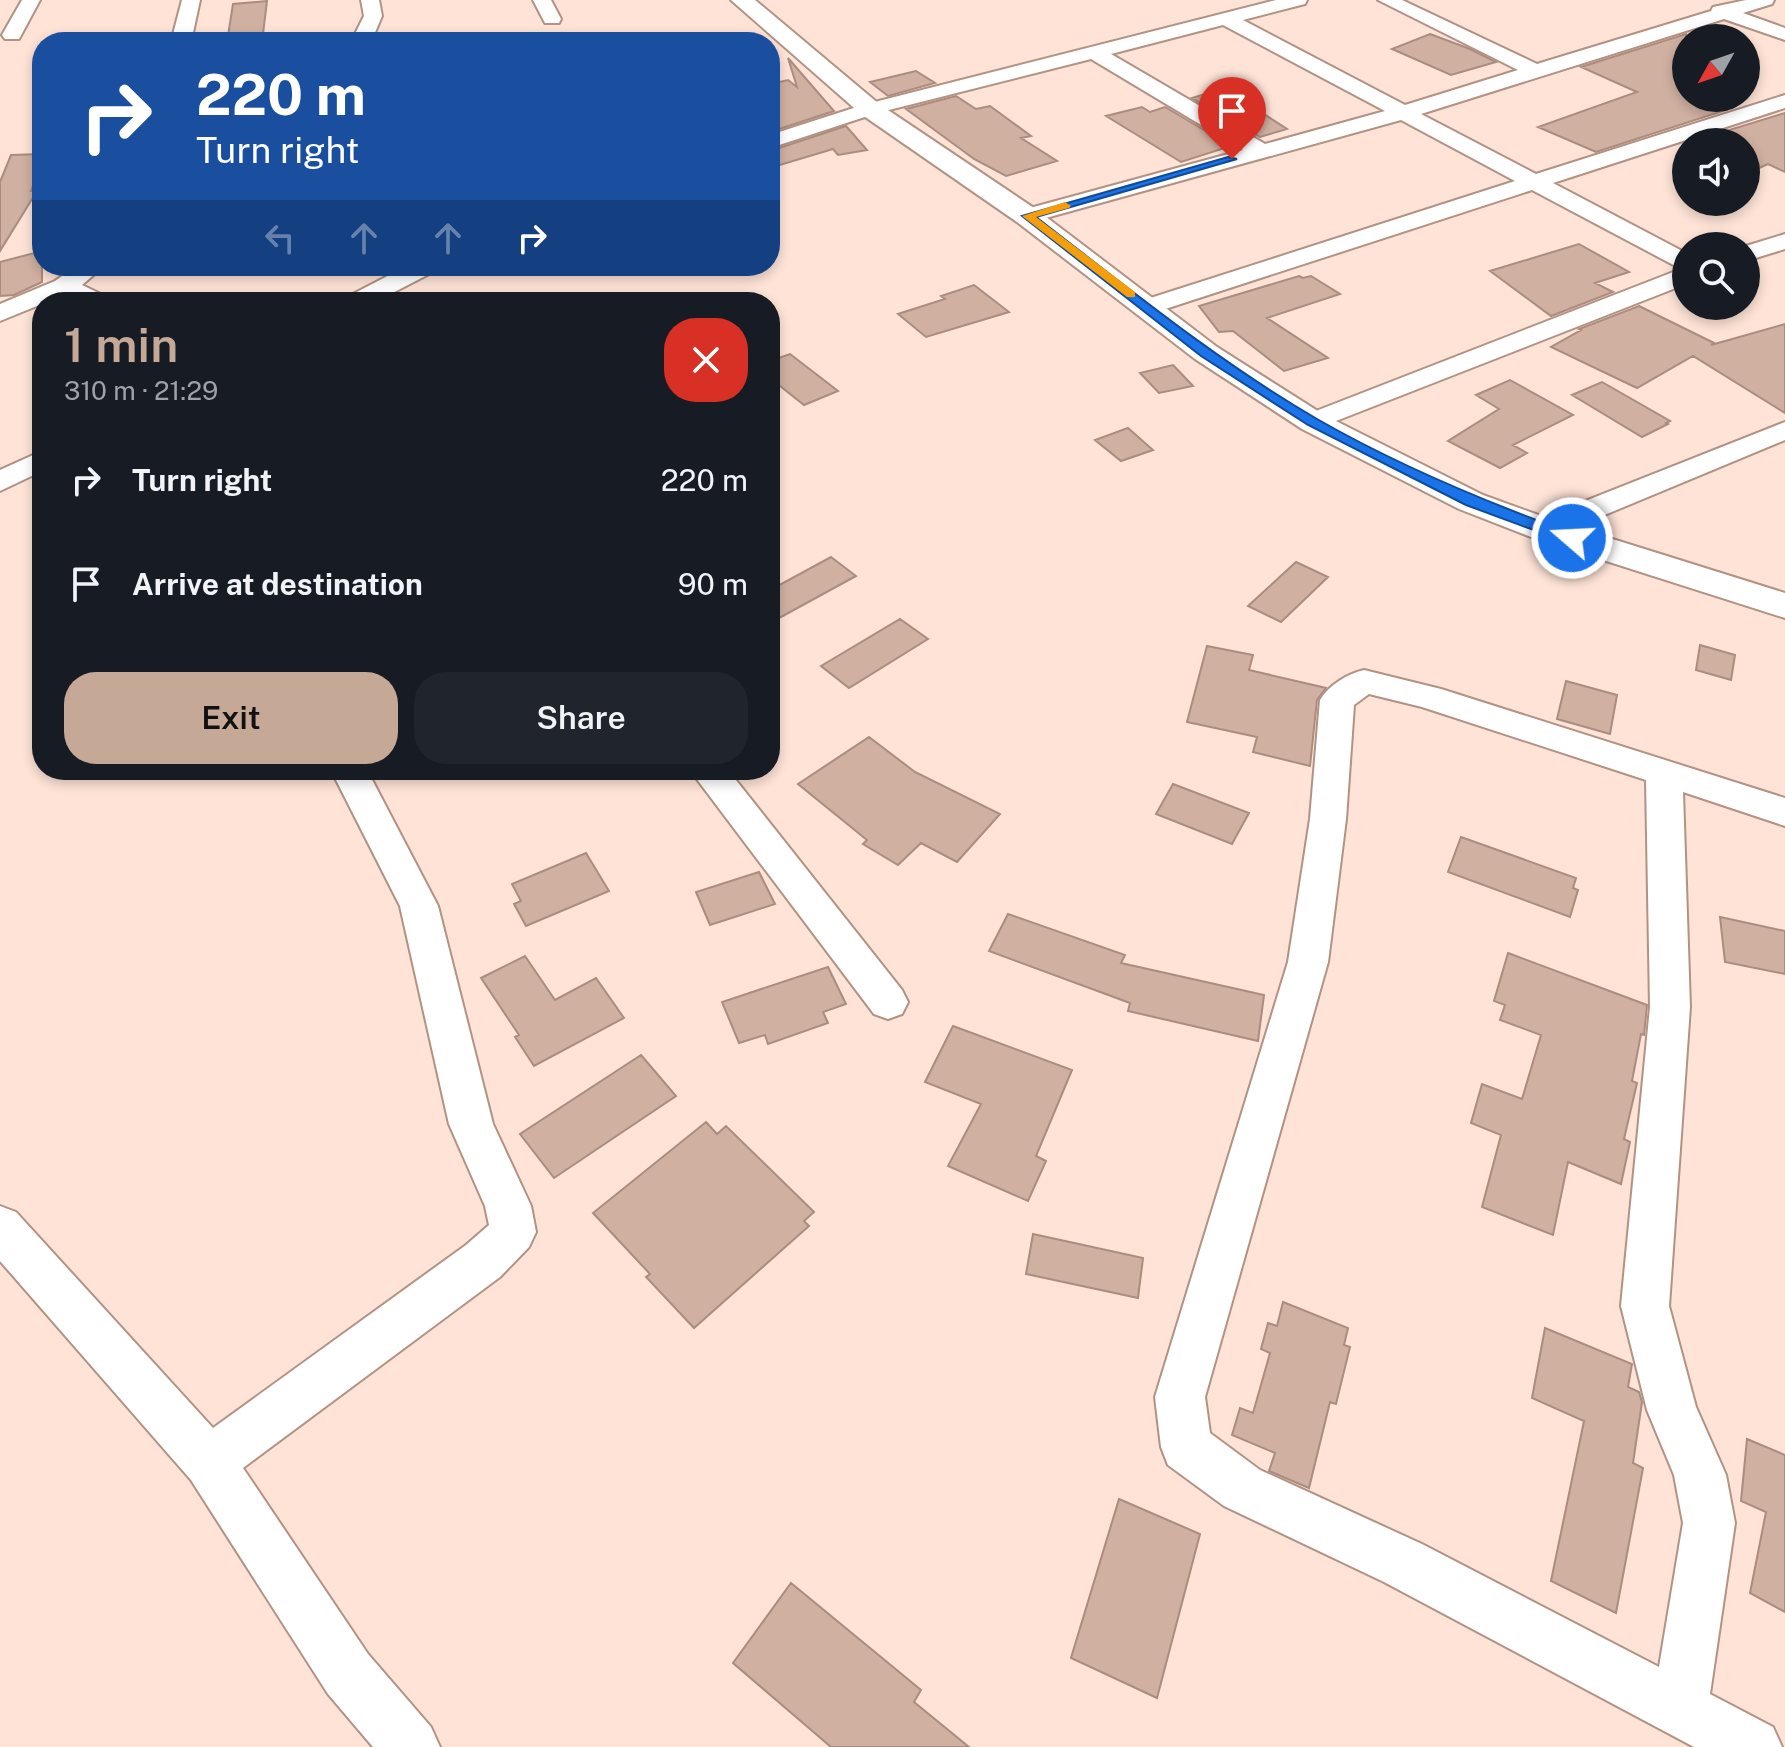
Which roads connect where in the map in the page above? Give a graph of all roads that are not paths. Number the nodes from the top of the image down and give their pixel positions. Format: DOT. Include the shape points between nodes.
graph roads {
  1 [pos="31,0"];
  2 [pos="191,0"];
  3 [pos="370,0"];
  4 [pos="542,0"];
  5 [pos="742,0"];
  6 [pos="1298,0"];
  7 [pos="1387,0"];
  8 [pos="1691,0"];
  9 [pos="1765,0"];
  10 [pos="1722,12"];
  11 [pos="1225,18"];
  12 [pos="552,19"];
  13 [pos="183,32"];
  14 [pos="366,32"];
  15 [pos="780,32"];
  16 [pos="780,32"];
  17 [pos="1785,34"];
  18 [pos="12,35"];
  19 [pos="1096,53"];
  20 [pos="1535,71"];
  21 [pos="1785,101"];
  22 [pos="870,109"];
  23 [pos="1405,112"];
  24 [pos="780,139"];
  25 [pos="1261,151"];
  26 [pos="1531,182"];
  27 [pos="1027,216"];
  28 [pos="1785,241"];
  29 [pos="1760,249"];
  30 [pos="1672,256"];
  31 [pos="78,276"];
  32 [pos="407,276"];
  33 [pos="1672,281"];
  34 [pos="64,286"];
  35 [pos="50,292"];
  36 [pos="77,292"];
  37 [pos="375,292"];
  38 [pos="32,300"];
  39 [pos="1147,307"];
  40 [pos="0,313"];
  41 [pos="1313,422"];
  42 [pos="1785,430"];
  43 [pos="32,465"];
  44 [pos="0,482"];
  45 [pos="1543,529"];
  46 [pos="1785,606"];
  47 [pos="1664,773"];
  48 [pos="354,780"];
  49 [pos="716,780"];
  50 [pos="1785,812"];
  51 [pos="888,1002"];
  52 [pos="0,1227"];
  53 [pos="209,1462"];
  54 [pos="1680,1708"];
  55 [pos="411,1747"];
  56 [pos="1753,1747"];
  1 -- 18 [label="street"];
  2 -- 13 [label="street"];
  3 -- 14 [label="street" via="373,16"];
  4 -- 12 [label="street"];
  5 -- 16 [label="street"];
  6 -- 11 [label="street"];
  7 -- 20 [label="street"];
  8 -- 10 [label="street"];
  9 -- 10 [label="street"];
  10 -- 17 [label="street"];
  10 -- 20 [label="street"];
  11 -- 19 [label="street"];
  11 -- 23 [label="street"];
  15 -- 22 [label="street"];
  19 -- 22 [label="street"];
  19 -- 25 [label="street"];
  20 -- 23 [label="street"];
  21 -- 26 [label="street"];
  22 -- 24 [label="street"];
  22 -- 27 [label="street"];
  23 -- 25 [label="street"];
  23 -- 26 [label="street"];
  25 -- 27 [label="street"];
  26 -- 30 [label="street"];
  26 -- 39 [label="street"];
  27 -- 39 [label="street"];
  28 -- 29 [label="street"];
  31 -- 34 [label="street"];
  32 -- 37 [label="street"];
  33 -- 41 [label="street"];
  34 -- 35 [label="street"];
  34 -- 36 [label="street"];
  38 -- 40 [label="street"];
  39 -- 41 [label="street" via="1206,353"];
  41 -- 45 [label="street" via="1471,502"];
  42 -- 45 [label="street"];
  43 -- 44 [label="street"];
  45 -- 46 [label="street"];
  47 -- 50 [label="street"];
  47 -- 54 [label="street" via="1670,1007 1645,1306 1672,1410 1700,1475 1709,1523"];
  47 -- 54 [label="street" via="1364,681 1337,700 1328,819 1308,962 1180,1397 1186,1447 1242,1488 1403,1563"];
  48 -- 53 [label="street" via="419,906 471,1124 508,1206 513,1232 483,1261"];
  49 -- 51 [label="street"];
  52 -- 53 [label="street"];
  53 -- 55 [label="street" via="348,1674"];
  54 -- 56 [label="street"];
}
